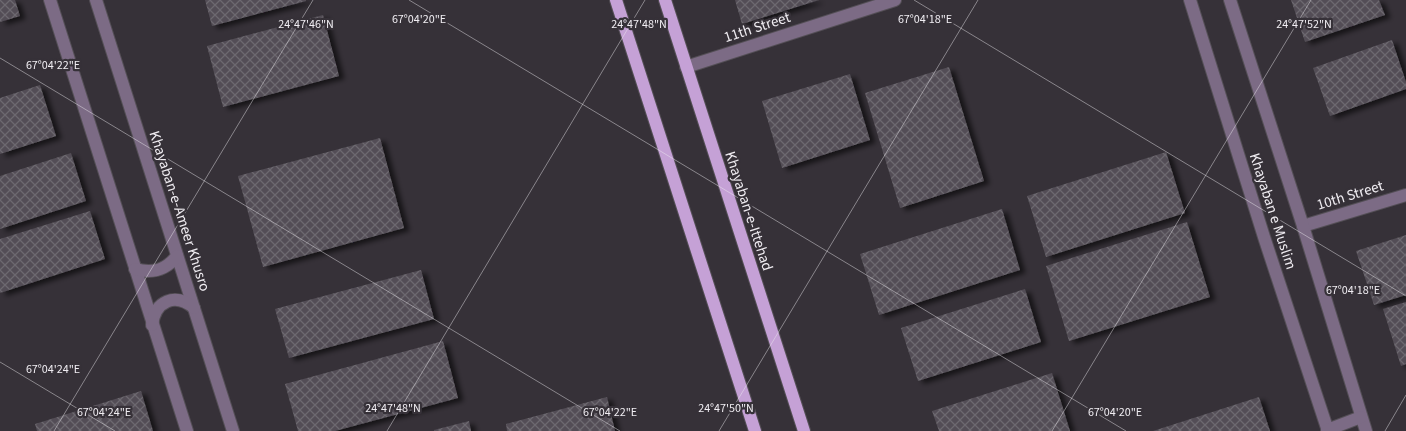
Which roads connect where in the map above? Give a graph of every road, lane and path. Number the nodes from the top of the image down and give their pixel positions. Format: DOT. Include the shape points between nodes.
graph roads {
  1 [pos="50,0"];
  2 [pos="96,0"];
  3 [pos="616,0"];
  4 [pos="664,0"];
  5 [pos="895,0"];
  6 [pos="1190,0"];
  7 [pos="1230,0"];
  8 [pos="686,67"];
  9 [pos="1406,195"];
  10 [pos="1303,226"];
  11 [pos="177,256"];
  12 [pos="135,269"];
  13 [pos="194,308"];
  14 [pos="152,325"];
  15 [pos="1361,417"];
  16 [pos="187,431"];
  17 [pos="233,431"];
  18 [pos="755,431"];
  19 [pos="804,431"];
  20 [pos="1328,431"];
  21 [pos="1366,431"];
  1 -- 12 [label="street"];
  2 -- 11 [label="street, Khayaban-e-Ameer Khusro"];
  3 -- 18 [label="main road"];
  4 -- 8 [label="main road, Khayaban-e-Ittehad"];
  5 -- 8 [label="street, 11th Street"];
  6 -- 20 [label="street, Khayaban e Muslim"];
  7 -- 10 [label="street"];
  8 -- 19 [label="main road, Khayaban-e-Ittehad"];
  9 -- 10 [label="street, 10th Street"];
  10 -- 15 [label="street"];
  11 -- 12 [label="street" via="171,264 154,272"];
  11 -- 13 [label="street, Khayaban-e-Ameer Khusro"];
  12 -- 14 [label="street"];
  13 -- 14 [label="street" via="182,300 167,301 156,311"];
  13 -- 17 [label="street, Khayaban-e-Ameer Khusro"];
  14 -- 16 [label="street"];
  15 -- 20 [label="street"];
  15 -- 21 [label="street"];
}
